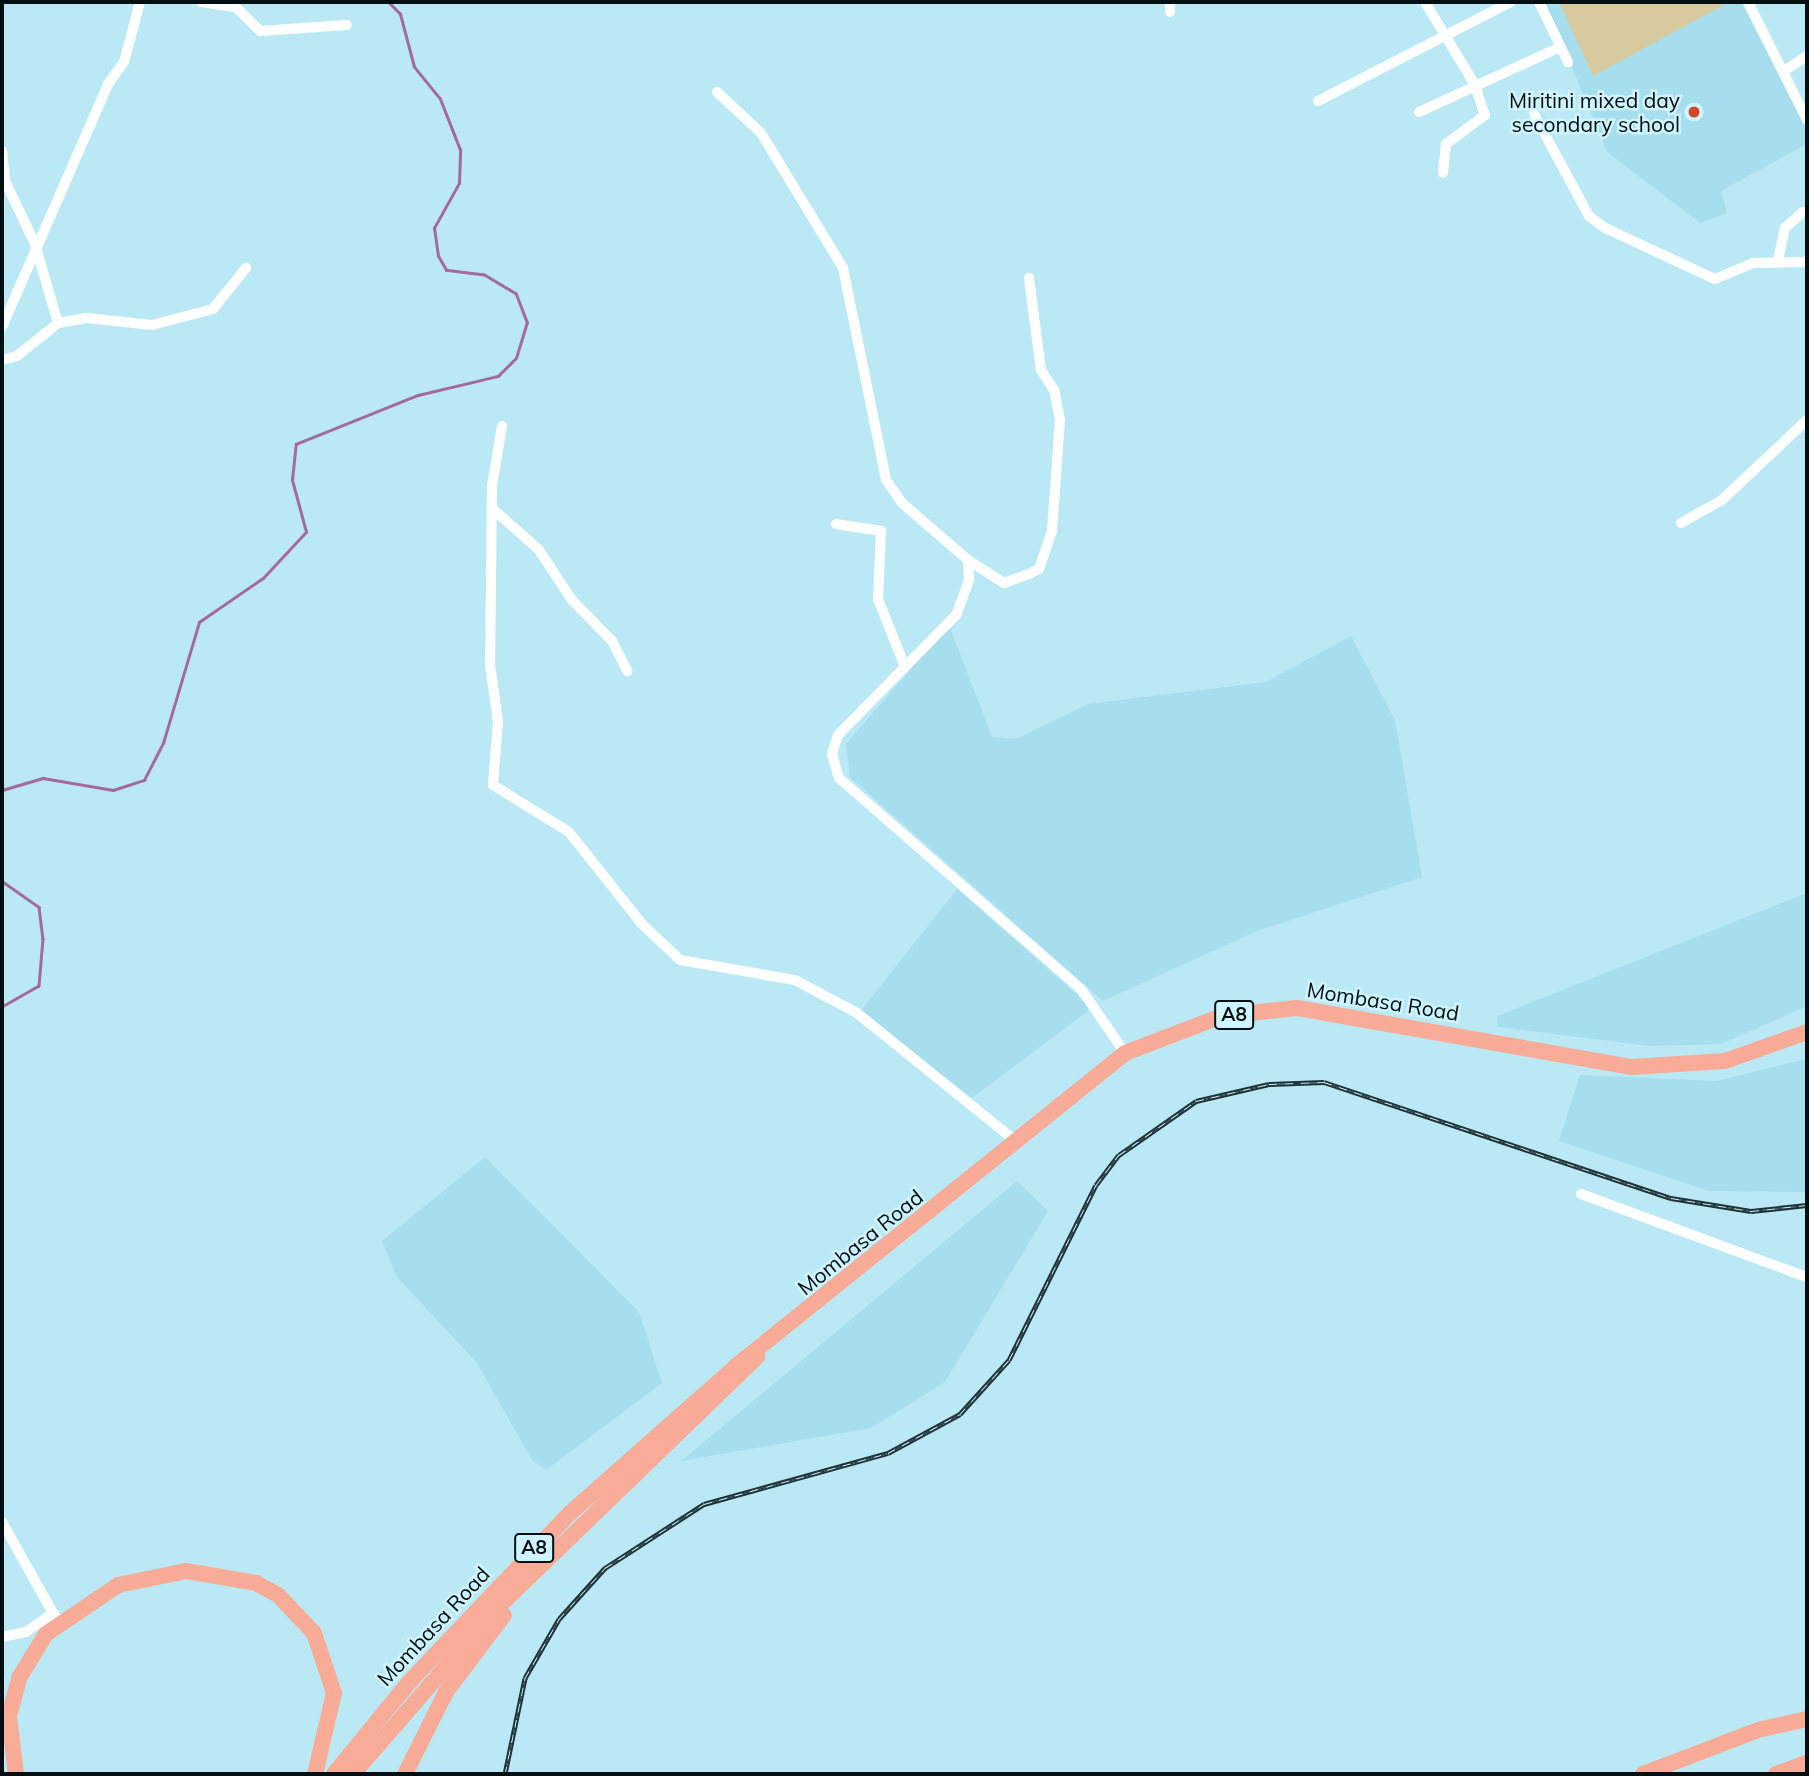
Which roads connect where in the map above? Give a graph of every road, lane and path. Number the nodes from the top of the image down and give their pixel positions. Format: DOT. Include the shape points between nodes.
graph roads {
  1 [pos="140,2"];
  2 [pos="201,2"];
  3 [pos="1425,2"];
  4 [pos="1511,2"];
  5 [pos="1539,2"];
  6 [pos="1748,2"];
  7 [pos="347,25"];
  8 [pos="1443,34"];
  9 [pos="1558,48"];
  10 [pos="1807,56"];
  11 [pos="1568,62"];
  12 [pos="1784,71"];
  13 [pos="1475,85"];
  14 [pos="717,92"];
  15 [pos="1318,101"];
  16 [pos="1419,112"];
  17 [pos="1534,114"];
  18 [pos="1807,120"];
  19 [pos="2,151"];
  20 [pos="1443,173"];
  21 [pos="1803,212"];
  22 [pos="35,244"];
  23 [pos="1778,260"];
  24 [pos="1807,262"];
  25 [pos="246,268"];
  26 [pos="1029,278"];
  27 [pos="58,323"];
  28 [pos="2,327"];
  29 [pos="2,360"];
  30 [pos="1807,420"];
  31 [pos="502,425"];
  32 [pos="494,510"];
  33 [pos="1681,523"];
  34 [pos="836,524"];
  35 [pos="968,560"];
  36 [pos="905,667"];
  37 [pos="627,671"];
  38 [pos="1807,1032"];
  39 [pos="1125,1053"];
  40 [pos="1017,1142"];
  41 [pos="1581,1194"];
  42 [pos="1807,1277"];
  43 [pos="762,1349"];
  44 [pos="2,1522"];
  45 [pos="527,1581"];
  46 [pos="56,1617"];
  47 [pos="2,1637"];
  48 [pos="1807,1719"];
  49 [pos="1807,1763"];
  50 [pos="16,1774"];
  51 [pos="315,1774"];
  52 [pos="334,1774"];
  53 [pos="353,1774"];
  54 [pos="405,1774"];
  55 [pos="1643,1774"];
  56 [pos="1776,1774"];
  1 -- 22 [label="street" via="124,62 108,84 75,171"];
  2 -- 7 [label="street" via="237,8 260,31"];
  3 -- 8 [label="street"];
  4 -- 8 [label="street"];
  5 -- 9 [label="street"];
  6 -- 12 [label="street"];
  8 -- 13 [label="street"];
  8 -- 15 [label="street"];
  9 -- 11 [label="street"];
  9 -- 13 [label="street"];
  10 -- 12 [label="street"];
  12 -- 18 [label="street"];
  13 -- 16 [label="street"];
  13 -- 20 [label="street" via="1485,115 1446,144"];
  14 -- 35 [label="street" via="761,134 843,268 886,480 902,503"];
  17 -- 23 [label="street" via="1589,216 1605,228 1715,279"];
  19 -- 22 [label="street" via="5,181"];
  21 -- 23 [label="street" via="1785,228"];
  22 -- 27 [label="street"];
  22 -- 28 [label="street"];
  23 -- 24 [label="street"];
  25 -- 27 [label="street" via="213,309 152,325 87,318"];
  26 -- 35 [label="street" via="1041,369 1054,390 1060,421 1052,531 1039,569 1004,583"];
  27 -- 29 [label="street" via="17,356"];
  30 -- 33 [label="street" via="1722,500"];
  31 -- 32 [label="street"];
  32 -- 37 [label="street" via="539,550 572,600 612,641"];
  32 -- 40 [label="street" via="490,666 498,721 493,785 569,832 642,923 680,960 795,980 857,1013"];
  34 -- 36 [label="street" via="881,531 878,599"];
  35 -- 36 [label="street" via="969,580 956,615"];
  36 -- 39 [label="street" via="838,735 832,754 839,778 1081,989"];
  38 -- 39 [label="highway, Mombasa Road / A8" via="1725,1061 1632,1067 1297,1008 1222,1016"];
  39 -- 40 [label="highway, Mombasa Road / A8"];
  40 -- 43 [label="highway, Mombasa Road / A8"];
  41 -- 42 [label="street"];
  43 -- 45 [label="highway, Mombasa Road / A8" via="745,1373"];
  43 -- 52 [label="highway, Mombasa Road / A8" via="543,1538"];
  44 -- 46 [label="street"];
  45 -- 53 [label="highway, Mombasa Road / A8" via="435,1675"];
  45 -- 54 [label="highway" via="446,1692"];
  46 -- 47 [label="street" via="26,1632"];
  46 -- 50 [label="highway" via="27,1660 13,1696 8,1732"];
  46 -- 51 [label="highway" via="97,1595 158,1573 225,1573 278,1595 314,1633 331,1676 332,1719"];
  48 -- 55 [label="highway" via="1758,1730"];
  49 -- 56 [label="highway"];
}
